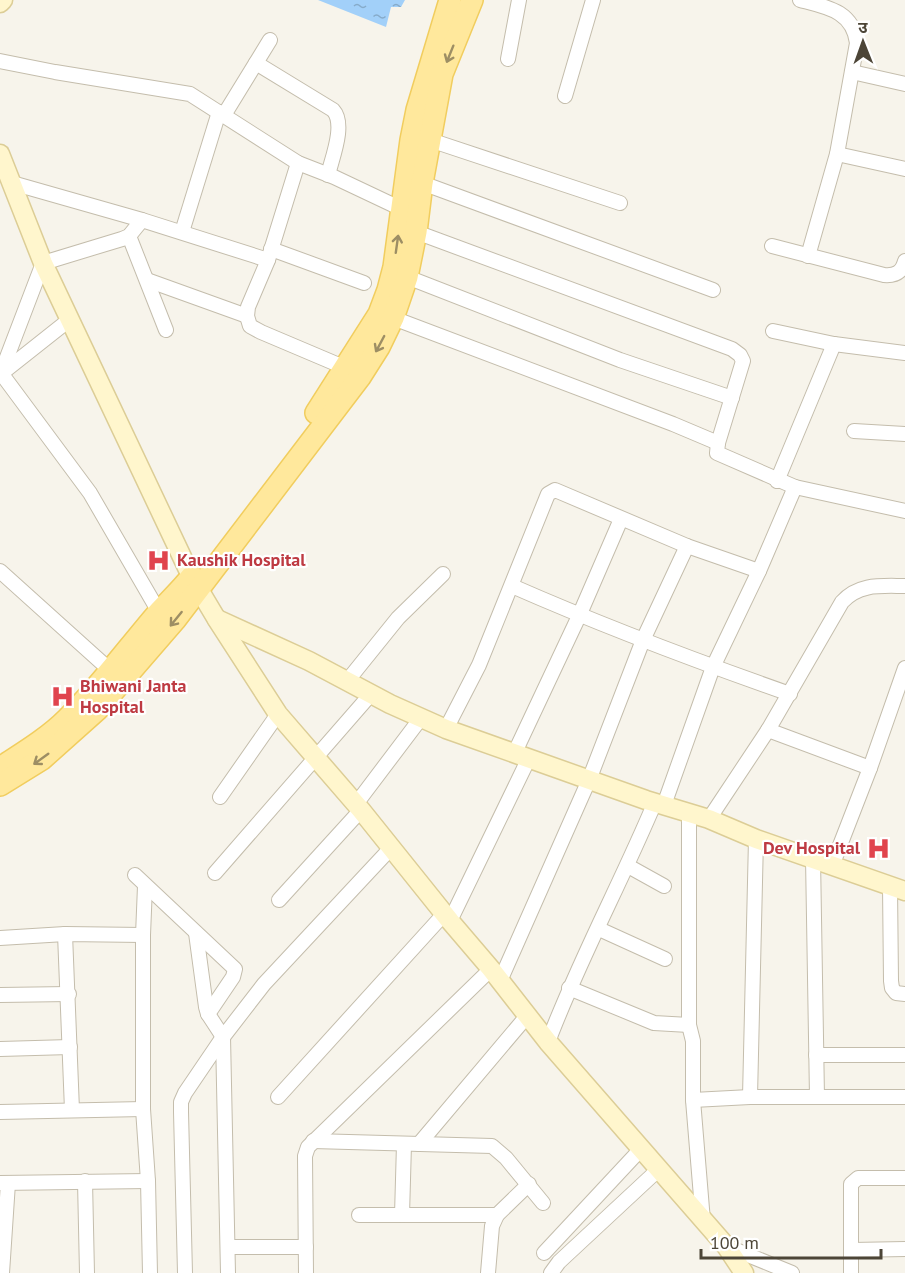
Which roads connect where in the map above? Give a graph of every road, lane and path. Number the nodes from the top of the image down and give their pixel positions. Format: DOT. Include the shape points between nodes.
graph roads {
  1 [pos="450,0"];
  2 [pos="472,0"];
  3 [pos="519,0"];
  4 [pos="593,0"];
  5 [pos="800,0"];
  6 [pos="270,40"];
  7 [pos="508,59"];
  8 [pos="0,61"];
  9 [pos="256,63"];
  10 [pos="852,72"];
  11 [pos="905,84"];
  12 [pos="565,96"];
  13 [pos="222,113"];
  14 [pos="430,140"];
  15 [pos="0,154"];
  16 [pos="837,154"];
  17 [pos="298,163"];
  18 [pos="905,169"];
  19 [pos="328,175"];
  20 [pos="12,183"];
  21 [pos="422,183"];
  22 [pos="620,203"];
  23 [pos="412,219"];
  24 [pos="142,220"];
  25 [pos="182,232"];
  26 [pos="129,236"];
  27 [pos="772,246"];
  28 [pos="270,255"];
  29 [pos="808,256"];
  30 [pos="905,261"];
  31 [pos="43,263"];
  32 [pos="407,278"];
  33 [pos="147,280"];
  34 [pos="364,283"];
  35 [pos="713,290"];
  36 [pos="247,316"];
  37 [pos="393,318"];
  38 [pos="69,320"];
  39 [pos="166,330"];
  40 [pos="773,331"];
  41 [pos="834,345"];
  42 [pos="905,353"];
  43 [pos="346,368"];
  44 [pos="1,373"];
  45 [pos="732,398"];
  46 [pos="854,431"];
  47 [pos="905,434"];
  48 [pos="718,443"];
  49 [pos="777,481"];
  50 [pos="795,487"];
  51 [pos="905,511"];
  52 [pos="621,519"];
  53 [pos="687,546"];
  54 [pos="0,571"];
  55 [pos="759,571"];
  56 [pos="443,574"];
  57 [pos="195,583"];
  58 [pos="512,586"];
  59 [pos="905,586"];
  60 [pos="159,612"];
  61 [pos="579,616"];
  62 [pos="216,618"];
  63 [pos="643,640"];
  64 [pos="713,667"];
  65 [pos="905,668"];
  66 [pos="111,671"];
  67 [pos="348,680"];
  68 [pos="371,693"];
  69 [pos="790,694"];
  70 [pos="278,714"];
  71 [pos="421,718"];
  72 [pos="446,729"];
  73 [pos="768,730"];
  74 [pos="522,755"];
  75 [pos="314,757"];
  76 [pos="0,768"];
  77 [pos="870,768"];
  78 [pos="589,780"];
  79 [pos="0,785"];
  80 [pos="220,797"];
  81 [pos="659,804"];
  82 [pos="359,807"];
  83 [pos="689,812"];
  84 [pos="710,819"];
  85 [pos="756,839"];
  86 [pos="391,848"];
  87 [pos="813,858"];
  88 [pos="628,866"];
  89 [pos="832,866"];
  90 [pos="215,873"];
  91 [pos="135,875"];
  92 [pos="145,886"];
  93 [pos="664,886"];
  94 [pos="900,886"];
  95 [pos="279,900"];
  96 [pos="447,918"];
  97 [pos="599,929"];
  98 [pos="196,933"];
  99 [pos="65,934"];
  100 [pos="143,935"];
  101 [pos="0,938"];
  102 [pos="665,959"];
  103 [pos="496,975"];
  104 [pos="569,988"];
  105 [pos="69,994"];
  106 [pos="905,994"];
  107 [pos="0,995"];
  108 [pos="208,1014"];
  109 [pos="527,1016"];
  110 [pos="689,1025"];
  111 [pos="223,1037"];
  112 [pos="548,1042"];
  113 [pos="70,1047"];
  114 [pos="0,1049"];
  115 [pos="816,1055"];
  116 [pos="905,1055"];
  117 [pos="278,1097"];
  118 [pos="750,1097"];
  119 [pos="817,1097"];
  120 [pos="905,1097"];
  121 [pos="693,1100"];
  122 [pos="143,1108"];
  123 [pos="72,1110"];
  124 [pos="0,1112"];
  125 [pos="313,1141"];
  126 [pos="404,1144"];
  127 [pos="419,1144"];
  128 [pos="641,1149"];
  129 [pos="659,1169"];
  130 [pos="905,1178"];
  131 [pos="85,1181"];
  132 [pos="148,1181"];
  133 [pos="4,1183"];
  134 [pos="529,1184"];
  135 [pos="543,1203"];
  136 [pos="359,1215"];
  137 [pos="402,1215"];
  138 [pos="497,1215"];
  139 [pos="703,1221"];
  140 [pos="726,1246"];
  141 [pos="306,1247"];
  142 [pos="228,1248"];
  143 [pos="905,1249"];
  144 [pos="852,1250"];
  145 [pos="544,1252"];
  146 [pos="2,1273"];
  147 [pos="87,1273"];
  148 [pos="150,1273"];
  149 [pos="185,1273"];
  150 [pos="228,1273"];
  151 [pos="306,1273"];
  152 [pos="488,1273"];
  153 [pos="551,1273"];
  154 [pos="744,1273"];
  155 [pos="792,1273"];
  156 [pos="851,1273"];
  1 -- 23 [label="main road" via="417,110"];
  2 -- 14 [label="main road, one-way" via="442,74"];
  3 -- 7 [label="street"];
  4 -- 12 [label="street"];
  5 -- 10 [label="street" via="837,11 846,18 855,31 857,43"];
  6 -- 9 [label="street"];
  8 -- 13 [label="street" via="181,91"];
  9 -- 13 [label="street"];
  9 -- 19 [label="street" via="338,116 340,126"];
  10 -- 11 [label="street"];
  10 -- 16 [label="street"];
  13 -- 17 [label="street"];
  13 -- 25 [label="street"];
  14 -- 21 [label="main road"];
  14 -- 22 [label="street"];
  15 -- 20 [label="street"];
  16 -- 18 [label="street"];
  16 -- 29 [label="street"];
  17 -- 19 [label="street"];
  17 -- 28 [label="street"];
  19 -- 23 [label="street"];
  20 -- 24 [label="street"];
  20 -- 31 [label="street"];
  21 -- 23 [label="main road"];
  21 -- 35 [label="street"];
  23 -- 32 [label="main road"];
  43 -- 23 [label="main road, one-way" via="379,314"];
  23 -- 45 [label="street" via="732,349 743,361"];
  24 -- 25 [label="street"];
  24 -- 26 [label="street"];
  25 -- 28 [label="street"];
  26 -- 31 [label="street"];
  26 -- 33 [label="street"];
  27 -- 29 [label="street"];
  28 -- 34 [label="street"];
  28 -- 36 [label="street"];
  29 -- 30 [label="street" via="891,275 903,268"];
  31 -- 38 [label="street"];
  31 -- 44 [label="street"];
  32 -- 37 [label="main road"];
  32 -- 45 [label="street" via="620,360"];
  33 -- 36 [label="street"];
  33 -- 39 [label="street"];
  36 -- 43 [label="street" via="250,327 261,333"];
  37 -- 48 [label="street"];
  37 -- 57 [label="main road, one-way" via="360,377"];
  38 -- 44 [label="street"];
  38 -- 57 [label="street"];
  40 -- 41 [label="street"];
  41 -- 42 [label="street"];
  41 -- 49 [label="street"];
  43 -- 57 [label="main road"];
  44 -- 60 [label="street" via="90,493"];
  45 -- 48 [label="street"];
  46 -- 47 [label="street"];
  48 -- 49 [label="street" via="717,453 721,456"];
  49 -- 50 [label="street"];
  50 -- 51 [label="street"];
  50 -- 55 [label="street"];
  52 -- 53 [label="street"];
  52 -- 58 [label="street" via="560,491 548,494"];
  52 -- 61 [label="street"];
  53 -- 55 [label="street"];
  53 -- 63 [label="street"];
  54 -- 66 [label="street"];
  55 -- 64 [label="street"];
  56 -- 67 [label="street" via="398,618"];
  57 -- 60 [label="main road"];
  57 -- 62 [label="street"];
  57 -- 79 [label="main road, one-way" via="175,620 98,709 42,759"];
  58 -- 61 [label="street"];
  58 -- 72 [label="street" via="479,665"];
  59 -- 69 [label="street" via="874,586 849,594"];
  60 -- 66 [label="main road"];
  61 -- 63 [label="street"];
  61 -- 74 [label="street"];
  62 -- 67 [label="street"];
  62 -- 70 [label="street"];
  63 -- 64 [label="street"];
  63 -- 78 [label="street"];
  64 -- 69 [label="street"];
  64 -- 81 [label="street"];
  65 -- 77 [label="street"];
  66 -- 76 [label="main road" via="66,720"];
  67 -- 68 [label="street"];
  68 -- 71 [label="street"];
  68 -- 75 [label="street"];
  69 -- 73 [label="street"];
  70 -- 75 [label="street"];
  70 -- 80 [label="street"];
  71 -- 72 [label="street"];
  71 -- 82 [label="street"];
  72 -- 74 [label="street"];
  73 -- 77 [label="street"];
  73 -- 84 [label="street"];
  74 -- 78 [label="street"];
  74 -- 96 [label="street"];
  75 -- 82 [label="street"];
  75 -- 90 [label="street"];
  77 -- 89 [label="street"];
  78 -- 81 [label="street"];
  78 -- 103 [label="street"];
  81 -- 83 [label="street"];
  81 -- 88 [label="street"];
  82 -- 86 [label="street"];
  82 -- 95 [label="street"];
  83 -- 84 [label="street"];
  83 -- 110 [label="street"];
  84 -- 85 [label="street"];
  85 -- 87 [label="street"];
  85 -- 118 [label="street"];
  86 -- 96 [label="street"];
  86 -- 111 [label="street" via="264,984"];
  87 -- 89 [label="street"];
  87 -- 115 [label="street"];
  88 -- 93 [label="street"];
  88 -- 97 [label="street"];
  89 -- 94 [label="street"];
  91 -- 92 [label="street"];
  92 -- 98 [label="street"];
  92 -- 100 [label="street"];
  94 -- 106 [label="street" via="891,981 896,993"];
  96 -- 103 [label="street"];
  96 -- 117 [label="street"];
  97 -- 102 [label="street"];
  97 -- 104 [label="street"];
  98 -- 108 [label="street"];
  98 -- 108 [label="street" via="235,969"];
  99 -- 100 [label="street"];
  99 -- 101 [label="street"];
  99 -- 105 [label="street"];
  100 -- 122 [label="street"];
  103 -- 109 [label="street"];
  103 -- 125 [label="street"];
  104 -- 110 [label="street" via="646,1020"];
  104 -- 112 [label="street"];
  105 -- 107 [label="street"];
  105 -- 113 [label="street"];
  108 -- 111 [label="street"];
  109 -- 112 [label="street"];
  109 -- 127 [label="street"];
  110 -- 121 [label="street" via="693,1041"];
  111 -- 142 [label="street"];
  111 -- 149 [label="street" via="181,1102"];
  112 -- 128 [label="street"];
  113 -- 114 [label="street"];
  113 -- 123 [label="street"];
  115 -- 116 [label="street"];
  115 -- 119 [label="street"];
  118 -- 119 [label="street"];
  118 -- 121 [label="street"];
  119 -- 120 [label="street"];
  121 -- 139 [label="street"];
  122 -- 123 [label="street"];
  122 -- 132 [label="street"];
  123 -- 124 [label="street"];
  125 -- 126 [label="street"];
  125 -- 141 [label="street" via="305,1156"];
  126 -- 127 [label="street"];
  126 -- 137 [label="street"];
  127 -- 134 [label="street" via="492,1146"];
  128 -- 129 [label="street"];
  128 -- 145 [label="street"];
  129 -- 139 [label="street"];
  129 -- 153 [label="street"];
  130 -- 144 [label="street" via="858,1178 851,1184"];
  131 -- 132 [label="street"];
  131 -- 133 [label="street"];
  131 -- 147 [label="street"];
  132 -- 148 [label="street"];
  133 -- 146 [label="street"];
  134 -- 135 [label="street"];
  134 -- 138 [label="street"];
  136 -- 137 [label="street"];
  137 -- 138 [label="street"];
  138 -- 152 [label="street" via="490,1237"];
  139 -- 140 [label="street"];
  140 -- 154 [label="street"];
  140 -- 155 [label="street"];
  141 -- 142 [label="street"];
  141 -- 151 [label="street"];
  142 -- 150 [label="street"];
  143 -- 144 [label="street"];
  144 -- 156 [label="street"];
}
